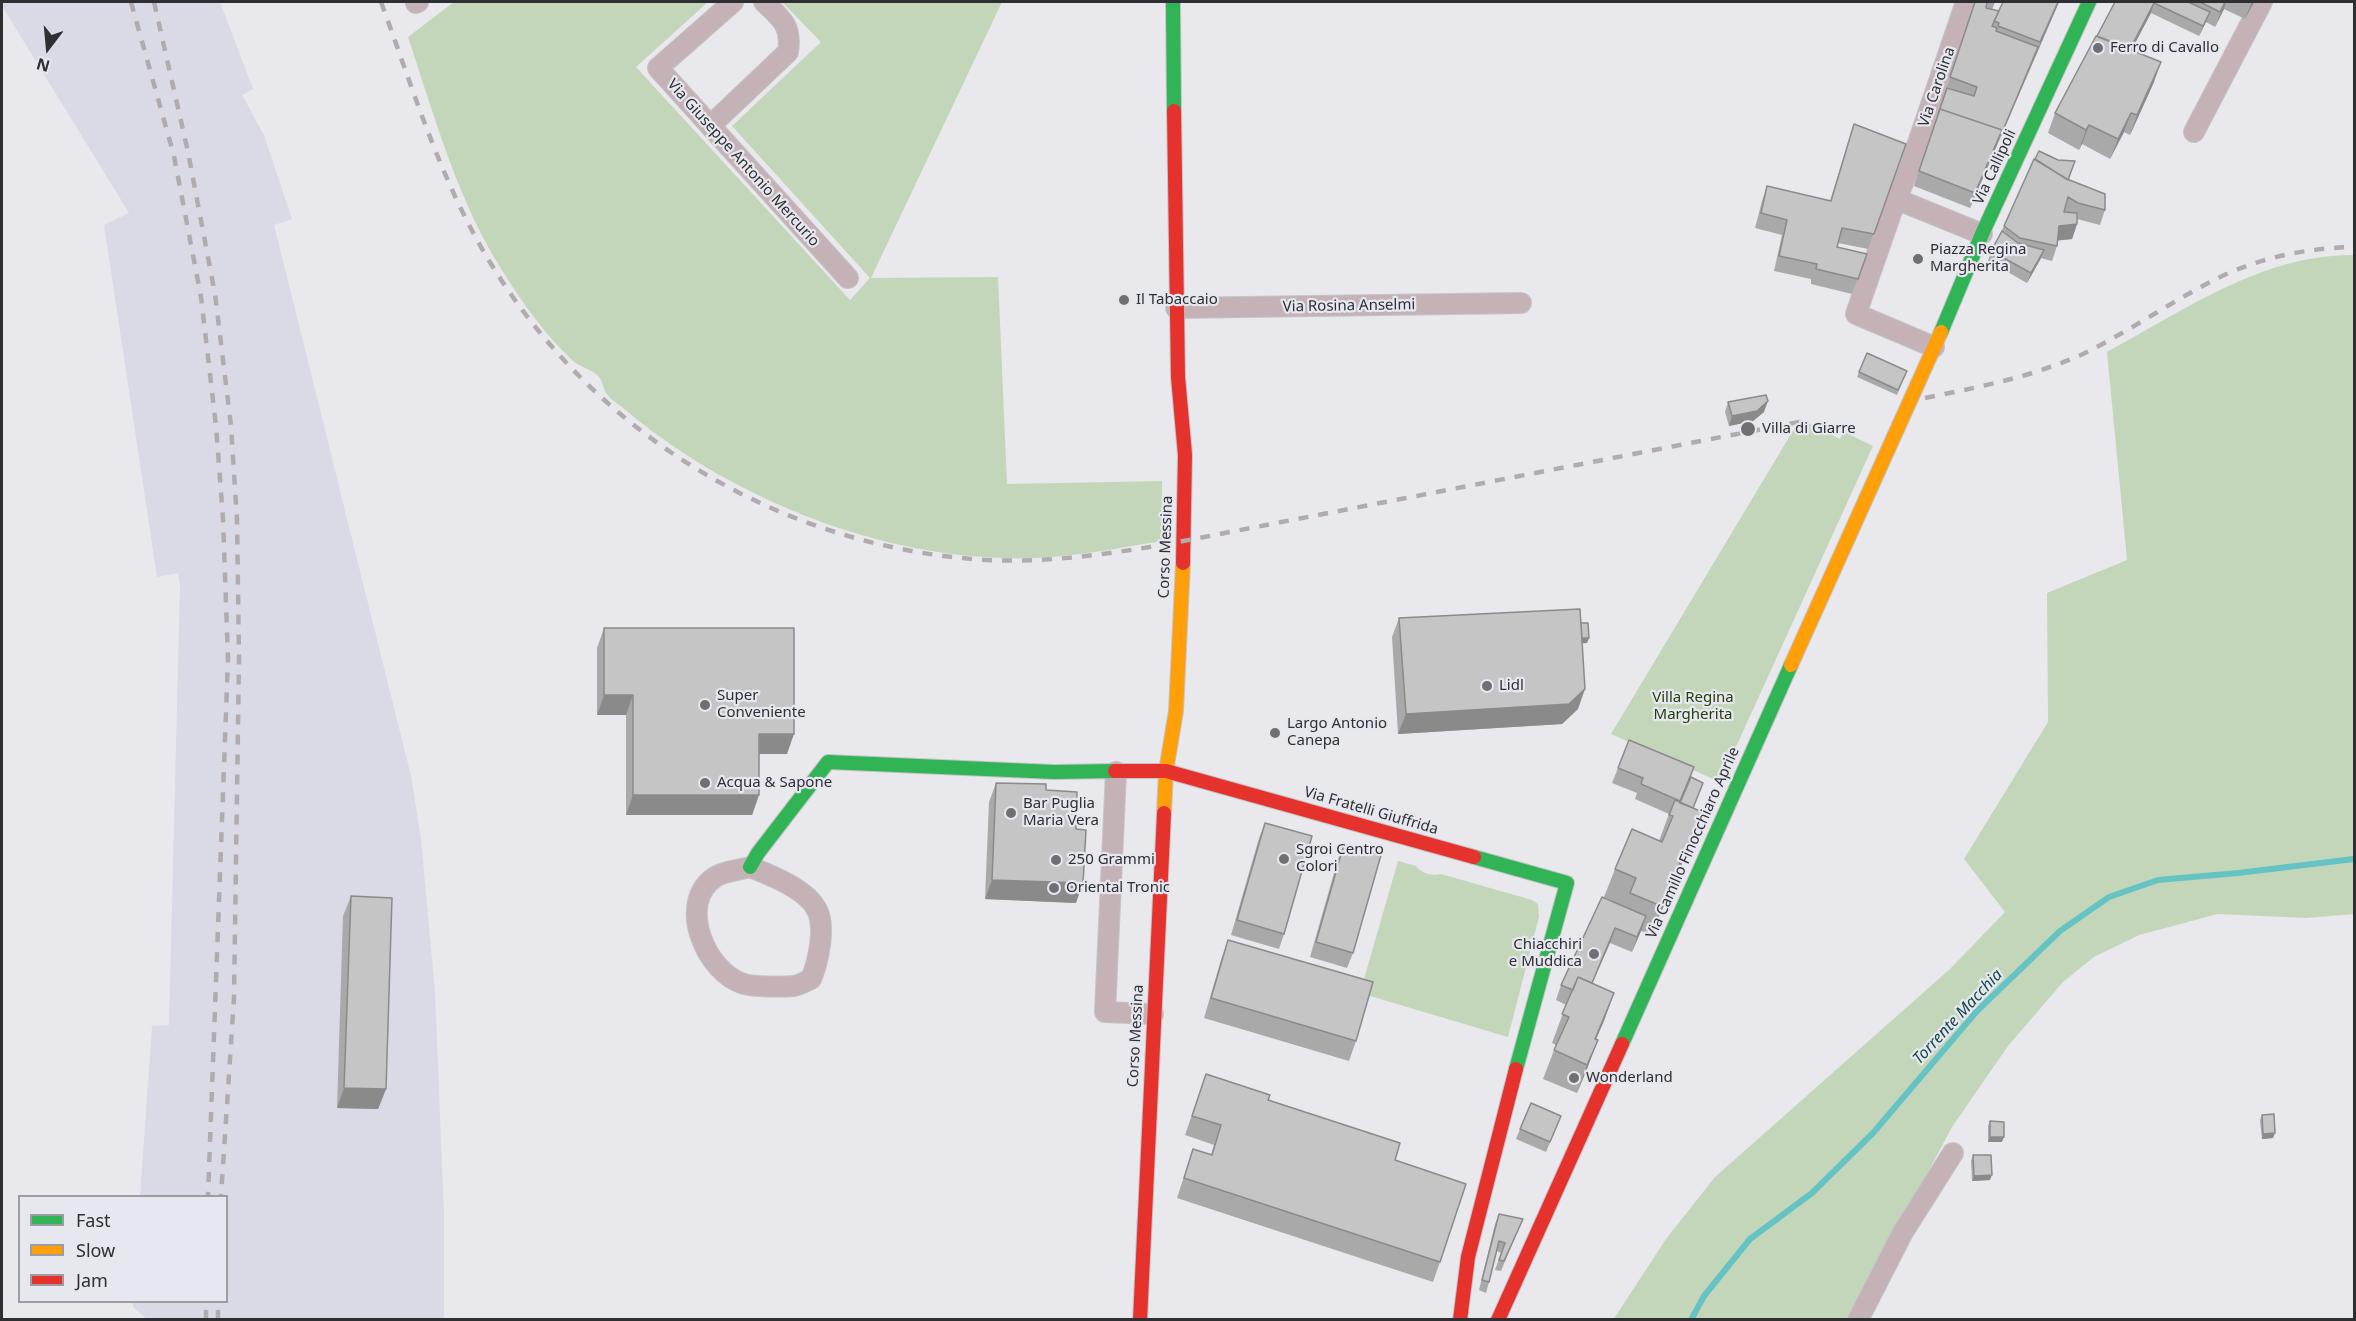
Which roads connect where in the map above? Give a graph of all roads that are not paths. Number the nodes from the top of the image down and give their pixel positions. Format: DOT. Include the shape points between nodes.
graph roads {
  1 [pos="733,2"];
  2 [pos="764,2"];
  3 [pos="1173,2"];
  4 [pos="1966,2"];
  5 [pos="2089,2"];
  6 [pos="2262,2"];
  7 [pos="710,126"];
  8 [pos="2194,132"];
  9 [pos="1896,199"];
  10 [pos="1982,234"];
  11 [pos="848,278"];
  12 [pos="1521,303"];
  13 [pos="1176,308"];
  14 [pos="1934,347"];
  15 [pos="1178,377"];
  16 [pos="1170,455"];
  17 [pos="1165,653"];
  18 [pos="1167,755"];
  19 [pos="1166,771"];
  20 [pos="1116,772"];
  21 [pos="750,867"];
  22 [pos="1153,1014"];
  23 [pos="1953,1153"];
  24 [pos="1140,1320"];
  25 [pos="1460,1320"];
  26 [pos="1498,1320"];
  27 [pos="1858,1320"];
  1 -- 7 [label="street, Via Giuseppe Antonio Mercurio" via="658,68"];
  2 -- 7 [label="street" via="787,27 791,36 788,52"];
  3 -- 13 [label="street, Corso Messina"];
  4 -- 9 [label="street, Via Carolina"];
  5 -- 10 [label="street, Via Callipoli"];
  6 -- 8 [label="street"];
  7 -- 11 [label="street, Via Giuseppe Antonio Mercurio"];
  9 -- 10 [label="street"];
  9 -- 14 [label="street, Via Carolina" via="1856,314"];
  10 -- 14 [label="street, Via Callipoli"];
  12 -- 13 [label="street, Via Rosina Anselmi"];
  13 -- 15 [label="street, Corso Messina"];
  14 -- 26 [label="street, Via Camillo Finocchiaro Aprile"];
  15 -- 16 [label="street, Corso Messina"];
  15 -- 18 [label="street, Corso Messina" via="1185,455 1184,541 1176,711"];
  17 -- 18 [label="street, Corso Messina" via="1162,712"];
  18 -- 19 [label="street, Corso Messina"];
  19 -- 20 [label="street, Via Fratelli Giuffrida"];
  19 -- 22 [label="street, Corso Messina"];
  19 -- 25 [label="street, Via Fratelli Giuffrida" via="1567,883 1468,1257"];
  20 -- 21 [label="street, Via Fratelli Giuffrida" via="828,762"];
  20 -- 22 [label="street" via="1105,1012"];
  21 -- 21 [label="street" via="716,876 701,890 695,910 698,932 716,963 728,976 744,984 795,986 811,979 818,962 818,910 777,878"];
  22 -- 24 [label="street, Corso Messina"];
  23 -- 27 [label="street" via="1903,1232"];
}
